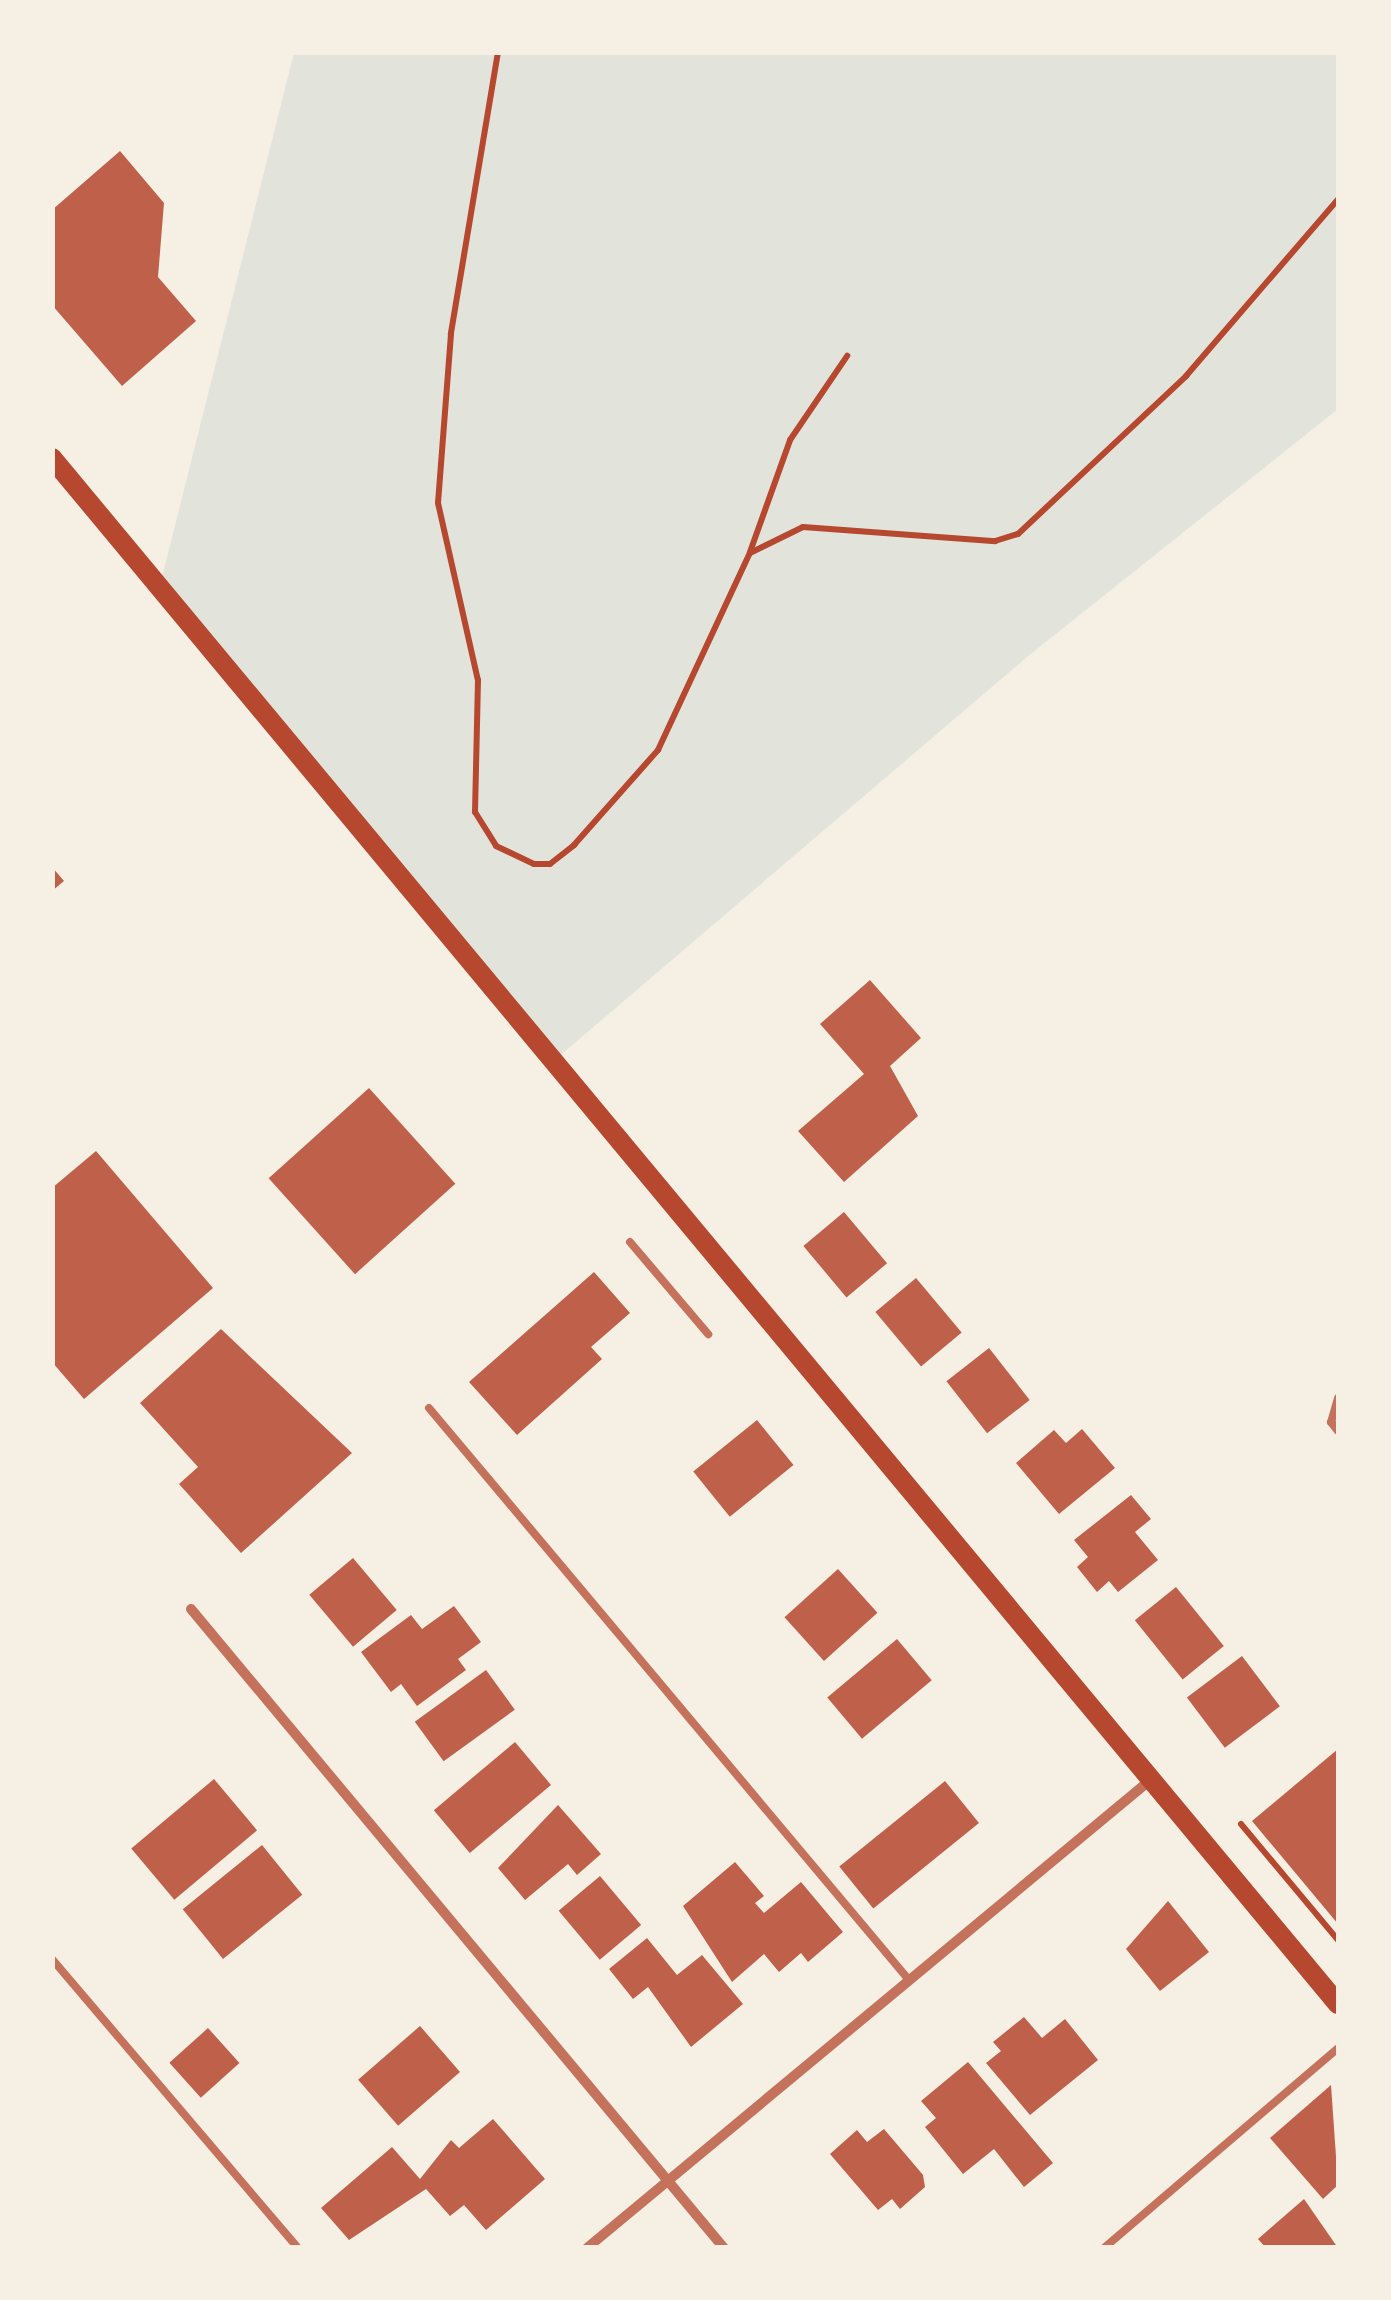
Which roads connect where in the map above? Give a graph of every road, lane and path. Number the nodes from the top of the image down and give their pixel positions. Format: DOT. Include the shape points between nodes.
graph roads {
  1 [pos="498,52"];
  2 [pos="1338,200"];
  3 [pos="847,356"];
  4 [pos="52,458"];
  5 [pos="750,553"];
  6 [pos="630,1242"];
  7 [pos="708,1334"];
  8 [pos="1338,1398"];
  9 [pos="429,1408"];
  10 [pos="1338,1431"];
  11 [pos="191,1609"];
  12 [pos="1148,1782"];
  13 [pos="1241,1824"];
  14 [pos="1338,1940"];
  15 [pos="52,1959"];
  16 [pos="909,1980"];
  17 [pos="1338,2004"];
  18 [pos="1338,2048"];
  19 [pos="668,2178"];
  20 [pos="298,2248"];
  21 [pos="586,2248"];
  22 [pos="724,2248"];
  23 [pos="1104,2248"];
  1 -- 5 [label="path" via="466,214 438,503 478,680 476,812 496,846 514,860 550,864 596,822 658,750"];
  2 -- 5 [label="path" via="1186,376 1018,534 996,541 803,527"];
  3 -- 5 [label="path" via="790,440"];
  4 -- 12 [label="main road"];
  6 -- 7 [label="lane"];
  8 -- 10 [label="lane" via="1331,1422"];
  9 -- 16 [label="lane"];
  11 -- 19 [label="street"];
  12 -- 16 [label="street"];
  12 -- 17 [label="main road"];
  13 -- 14 [label="path"];
  15 -- 20 [label="lane"];
  16 -- 19 [label="street"];
  18 -- 23 [label="lane"];
  19 -- 21 [label="street"];
  19 -- 22 [label="street"];
}
